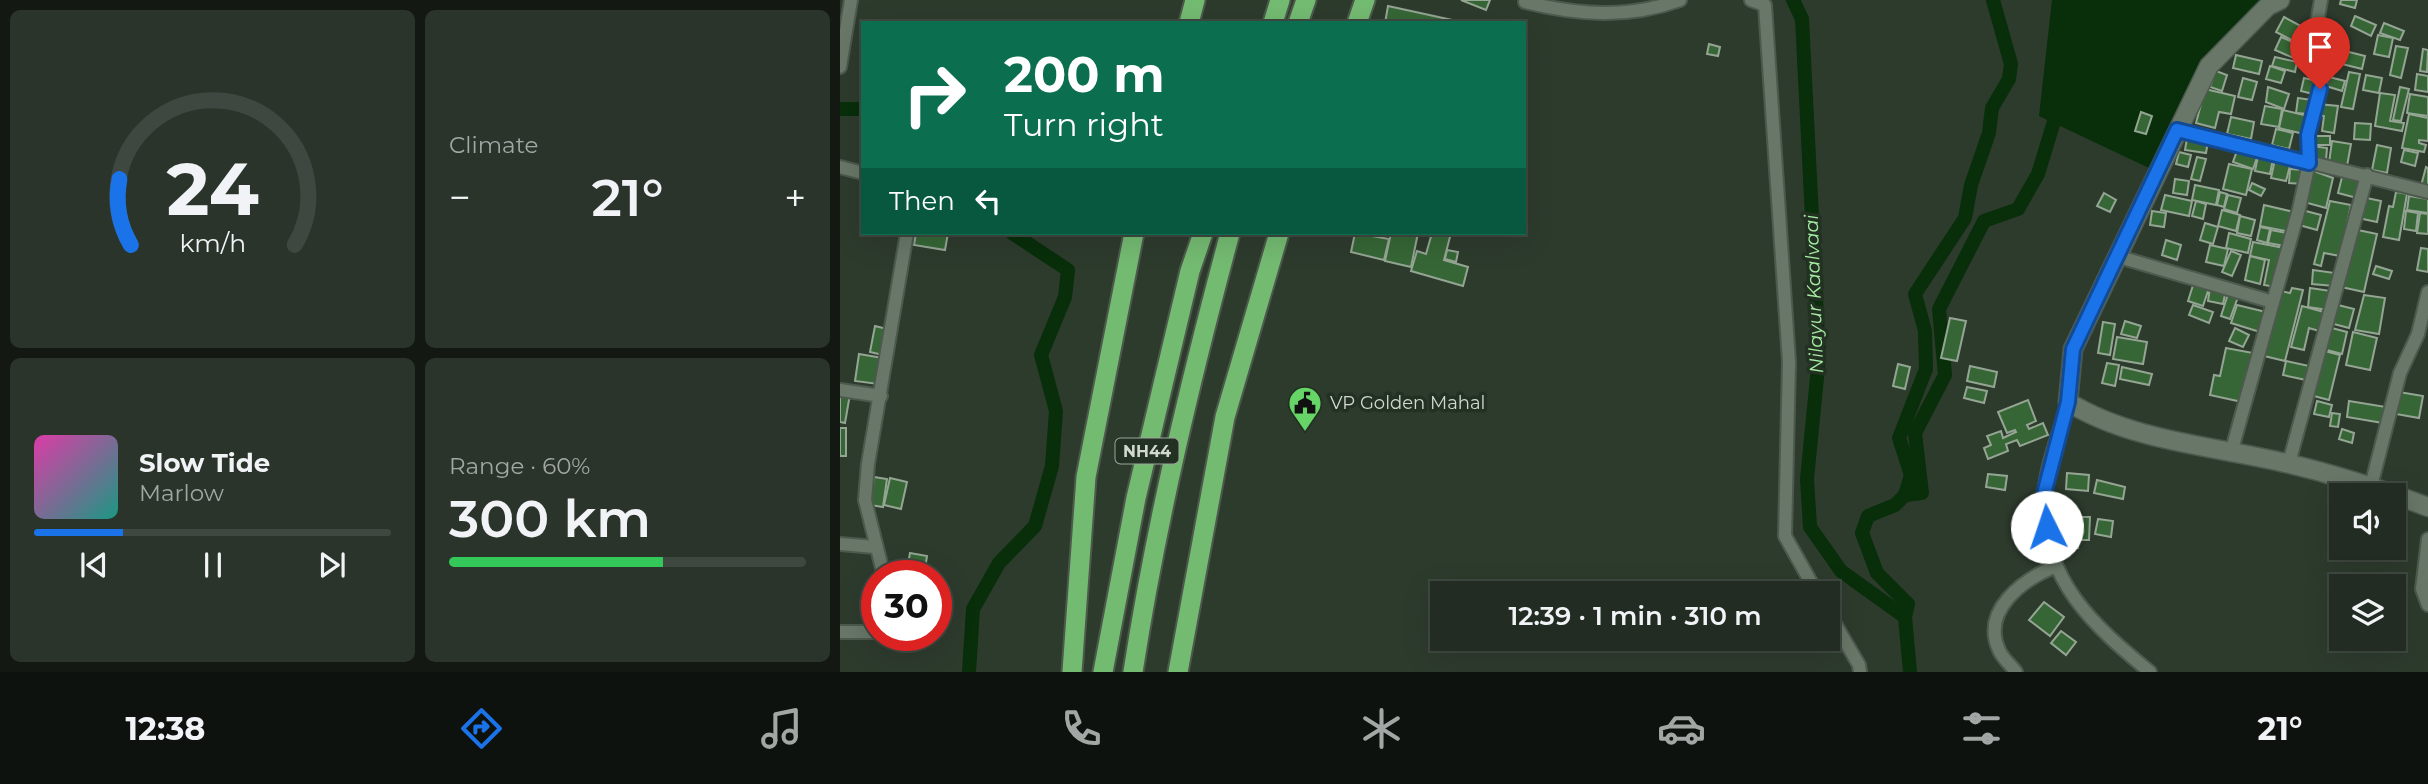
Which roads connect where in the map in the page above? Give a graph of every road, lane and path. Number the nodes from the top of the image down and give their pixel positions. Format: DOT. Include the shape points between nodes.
graph roads {
  1 [pos="851,0"];
  2 [pos="1195,0"];
  3 [pos="1280,0"];
  4 [pos="1306,0"];
  5 [pos="1365,0"];
  6 [pos="1680,0"];
  7 [pos="1751,0"];
  8 [pos="2280,0"];
  9 [pos="2321,0"];
  10 [pos="1525,2"];
  11 [pos="1190,21"];
  12 [pos="1274,21"];
  13 [pos="1299,21"];
  14 [pos="1358,21"];
  15 [pos="840,67"];
  16 [pos="2177,130"];
  17 [pos="2309,163"];
  18 [pos="840,167"];
  19 [pos="861,172"];
  20 [pos="2367,175"];
  21 [pos="2428,192"];
  22 [pos="908,235"];
  23 [pos="1135,235"];
  24 [pos="1202,235"];
  25 [pos="1229,235"];
  26 [pos="1278,235"];
  27 [pos="2116,256"];
  28 [pos="2428,292"];
  29 [pos="2273,302"];
  30 [pos="840,390"];
  31 [pos="881,396"];
  32 [pos="2068,402"];
  33 [pos="2231,453"];
  34 [pos="2289,463"];
  35 [pos="2360,483"];
  36 [pos="2372,483"];
  37 [pos="2406,499"];
  38 [pos="2428,507"];
  39 [pos="2428,539"];
  40 [pos="840,544"];
  41 [pos="875,547"];
  42 [pos="879,560"];
  43 [pos="2054,567"];
  44 [pos="1810,581"];
  45 [pos="2428,605"];
  46 [pos="840,632"];
  47 [pos="861,632"];
  48 [pos="1840,632"];
  49 [pos="1072,672"];
  50 [pos="1103,672"];
  51 [pos="1133,672"];
  52 [pos="1178,672"];
  53 [pos="1860,672"];
  54 [pos="2016,672"];
  55 [pos="2150,672"];
  1 -- 15 [label="street"];
  2 -- 11 [label="highway"];
  3 -- 12 [label="highway"];
  4 -- 13 [label="highway"];
  5 -- 14 [label="highway"];
  6 -- 10 [label="street" via="1626,15 1558,10"];
  7 -- 44 [label="street" via="1765,5 1788,348 1785,536"];
  8 -- 16 [label="main road" via="2268,6 2209,66"];
  9 -- 17 [label="street" via="2317,23 2334,39 2308,135"];
  16 -- 17 [label="street"];
  16 -- 27 [label="main road"];
  17 -- 20 [label="street"];
  17 -- 29 [label="street"];
  18 -- 19 [label="street"];
  20 -- 21 [label="street"];
  20 -- 34 [label="street"];
  22 -- 31 [label="street"];
  23 -- 49 [label="highway" via="1086,477"];
  24 -- 50 [label="highway, NH44" via="1136,498"];
  25 -- 51 [label="highway, NH44" via="1148,573"];
  26 -- 52 [label="highway" via="1225,416"];
  27 -- 29 [label="street"];
  27 -- 32 [label="main road" via="2073,349"];
  28 -- 36 [label="street" via="2418,334 2400,373"];
  29 -- 33 [label="street"];
  30 -- 31 [label="street"];
  31 -- 41 [label="street" via="865,500"];
  32 -- 33 [label="main road" via="2099,421"];
  32 -- 43 [label="street" via="2044,503"];
  33 -- 34 [label="main road"];
  34 -- 35 [label="main road"];
  37 -- 38 [label="main road"];
  39 -- 45 [label="street" via="2422,589"];
  40 -- 41 [label="street"];
  41 -- 42 [label="street"];
  43 -- 54 [label="street" via="2038,573 1998,607 1994,626 1999,650"];
  43 -- 55 [label="street" via="2091,621"];
  46 -- 47 [label="street"];
  48 -- 53 [label="street"];
}
